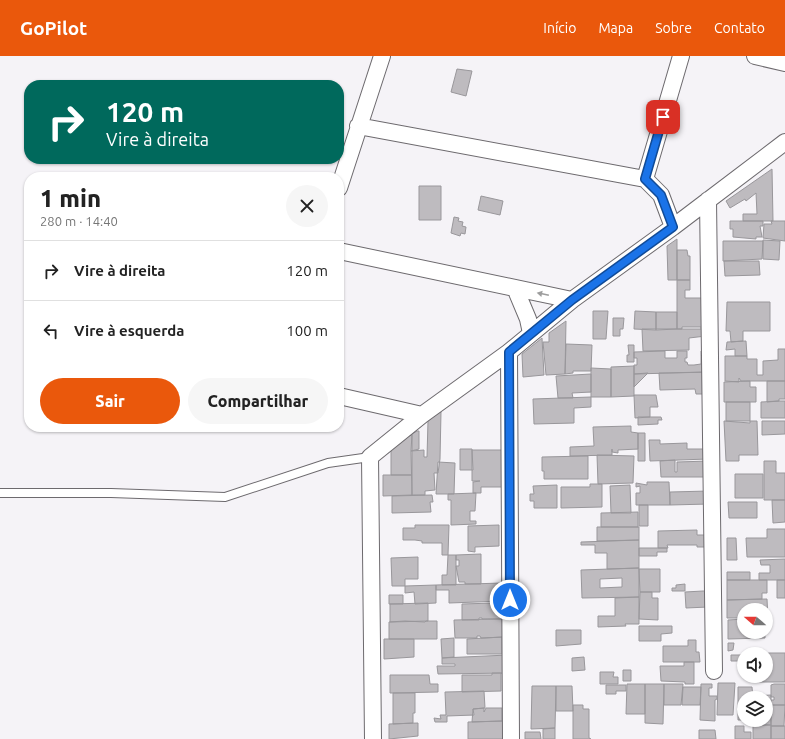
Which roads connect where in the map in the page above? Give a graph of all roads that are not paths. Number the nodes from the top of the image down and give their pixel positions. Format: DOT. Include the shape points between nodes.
graph roads {
  1 [pos="382,56"];
  2 [pos="681,56"];
  3 [pos="755,56"];
  4 [pos="785,63"];
  5 [pos="358,126"];
  6 [pos="785,142"];
  7 [pos="344,172"];
  8 [pos="645,179"];
  9 [pos="708,200"];
  10 [pos="673,227"];
  11 [pos="344,251"];
  12 [pos="515,288"];
  13 [pos="572,300"];
  14 [pos="531,333"];
  15 [pos="509,352"];
  16 [pos="344,397"];
  17 [pos="422,415"];
  18 [pos="370,457"];
  19 [pos="0,493"];
  20 [pos="714,671"];
  21 [pos="373,739"];
  22 [pos="511,739"];
  1 -- 5 [label="street"];
  2 -- 8 [label="street"];
  3 -- 4 [label="street"];
  5 -- 7 [label="street"];
  5 -- 8 [label="street"];
  6 -- 9 [label="street"];
  8 -- 10 [label="street" via="661,195"];
  9 -- 10 [label="street"];
  9 -- 20 [label="street"];
  10 -- 13 [label="street"];
  11 -- 12 [label="street"];
  13 -- 12 [label="street, one-way"];
  12 -- 14 [label="street" via="528,318"];
  13 -- 14 [label="street"];
  14 -- 15 [label="street"];
  15 -- 17 [label="street"];
  15 -- 22 [label="street"];
  16 -- 17 [label="street"];
  17 -- 18 [label="street"];
  18 -- 19 [label="lane" via="328,463 225,497"];
  18 -- 21 [label="street"];
}
